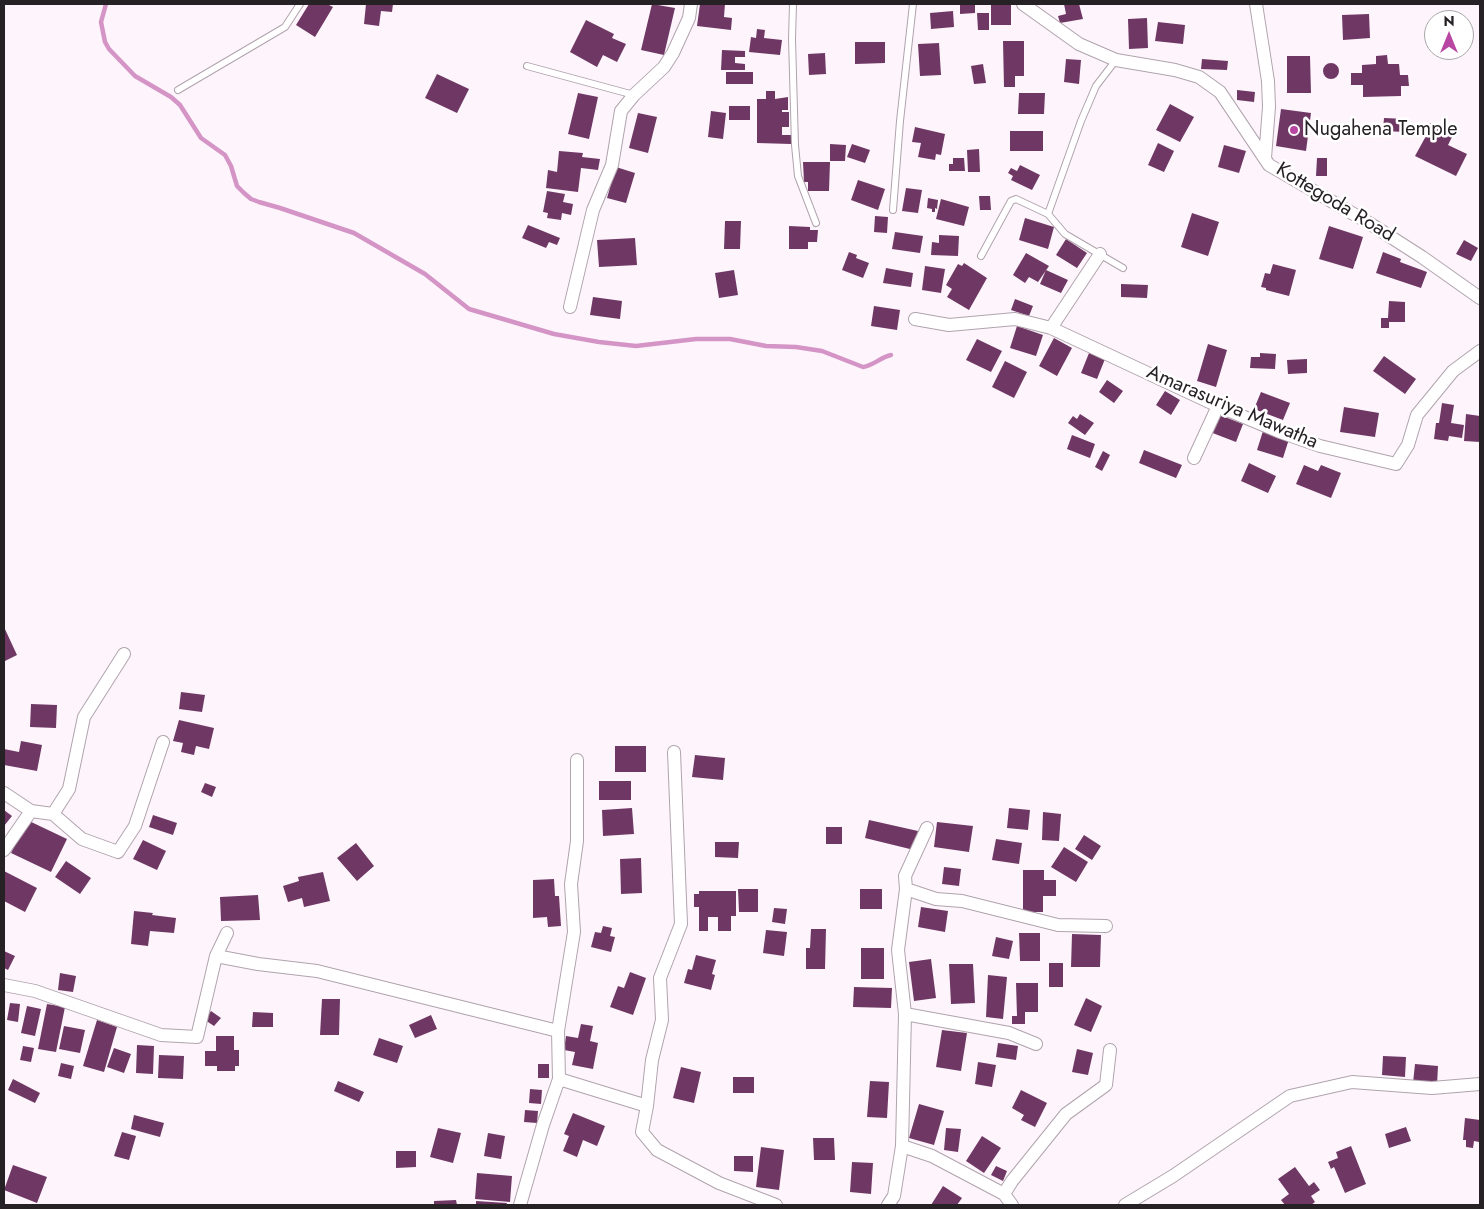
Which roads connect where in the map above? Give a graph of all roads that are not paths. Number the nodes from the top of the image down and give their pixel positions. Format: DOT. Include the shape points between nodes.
graph roads {
  1 [pos="300,4"];
  2 [pos="691,4"];
  3 [pos="793,4"];
  4 [pos="914,4"];
  5 [pos="1023,4"];
  6 [pos="1256,4"];
  7 [pos="1116,60"];
  8 [pos="527,66"];
  9 [pos="178,90"];
  10 [pos="634,94"];
  11 [pos="1265,158"];
  12 [pos="893,210"];
  13 [pos="1048,214"];
  14 [pos="816,223"];
  15 [pos="1100,254"];
  16 [pos="981,256"];
  17 [pos="1123,268"];
  18 [pos="1480,298"];
  19 [pos="570,308"];
  20 [pos="915,319"];
  21 [pos="1051,328"];
  22 [pos="1480,351"];
  23 [pos="1218,406"];
  24 [pos="1194,458"];
  25 [pos="124,654"];
  26 [pos="163,742"];
  27 [pos="674,752"];
  28 [pos="577,760"];
  29 [pos="4,793"];
  30 [pos="31,811"];
  31 [pos="53,814"];
  32 [pos="928,828"];
  33 [pos="4,850"];
  34 [pos="906,889"];
  35 [pos="1106,926"];
  36 [pos="227,933"];
  37 [pos="216,956"];
  38 [pos="4,985"];
  39 [pos="905,1014"];
  40 [pos="558,1031"];
  41 [pos="1036,1044"];
  42 [pos="1110,1050"];
  43 [pos="559,1080"];
  44 [pos="1480,1084"];
  45 [pos="647,1106"];
  46 [pos="902,1146"];
  47 [pos="1004,1194"];
  48 [pos="520,1205"];
  49 [pos="776,1205"];
  50 [pos="888,1205"];
  51 [pos="1012,1205"];
  52 [pos="1125,1205"];
  1 -- 9 [label="lane" via="285,26"];
  2 -- 10 [label="street" via="689,18 673,53 664,67"];
  3 -- 14 [label="lane" via="798,176"];
  4 -- 12 [label="lane"];
  5 -- 7 [label="street, Kottegoda Road" via="1079,44"];
  6 -- 11 [label="street" via="1268,81"];
  7 -- 11 [label="street, Kottegoda Road" via="1199,77 1220,92"];
  7 -- 13 [label="lane" via="1096,86 1080,121"];
  8 -- 10 [label="lane"];
  10 -- 19 [label="street" via="622,111 612,165 593,210"];
  11 -- 18 [label="street, Kottegoda Road" via="1269,164 1369,223"];
  13 -- 15 [label="lane" via="1065,234"];
  13 -- 16 [label="lane" via="1016,199 1011,201"];
  15 -- 17 [label="lane"];
  15 -- 21 [label="street"];
  20 -- 21 [label="street, Amarasuriya Mawatha" via="949,325 1014,319"];
  21 -- 23 [label="street, Amarasuriya Mawatha"];
  22 -- 23 [label="street, Amarasuriya Mawatha" via="1454,371 1417,415 1408,445 1396,464 1320,446"];
  23 -- 24 [label="street"];
  25 -- 31 [label="street" via="84,717 70,789"];
  26 -- 31 [label="street" via="135,826 118,852 82,839"];
  27 -- 45 [label="street" via="681,924 660,978 662,1020 652,1060"];
  28 -- 40 [label="street" via="577,841 571,884 574,932"];
  29 -- 30 [label="street"];
  30 -- 31 [label="street"];
  30 -- 33 [label="street"];
  32 -- 34 [label="street" via="905,876"];
  34 -- 35 [label="street" via="936,899 962,901 1058,926"];
  34 -- 39 [label="street" via="898,950"];
  36 -- 37 [label="street"];
  37 -- 38 [label="street" via="197,1037 161,1035 35,991"];
  37 -- 40 [label="street" via="318,971"];
  39 -- 41 [label="street" via="1009,1033"];
  39 -- 46 [label="street"];
  40 -- 43 [label="street"];
  42 -- 47 [label="street" via="1106,1085 1066,1114"];
  43 -- 45 [label="street"];
  43 -- 48 [label="street"];
  44 -- 52 [label="street" via="1432,1088 1352,1082 1290,1096"];
  45 -- 49 [label="street" via="642,1132 657,1150 719,1183"];
  46 -- 47 [label="street" via="932,1156"];
  46 -- 50 [label="street" via="894,1196"];
  47 -- 51 [label="street"];
}
